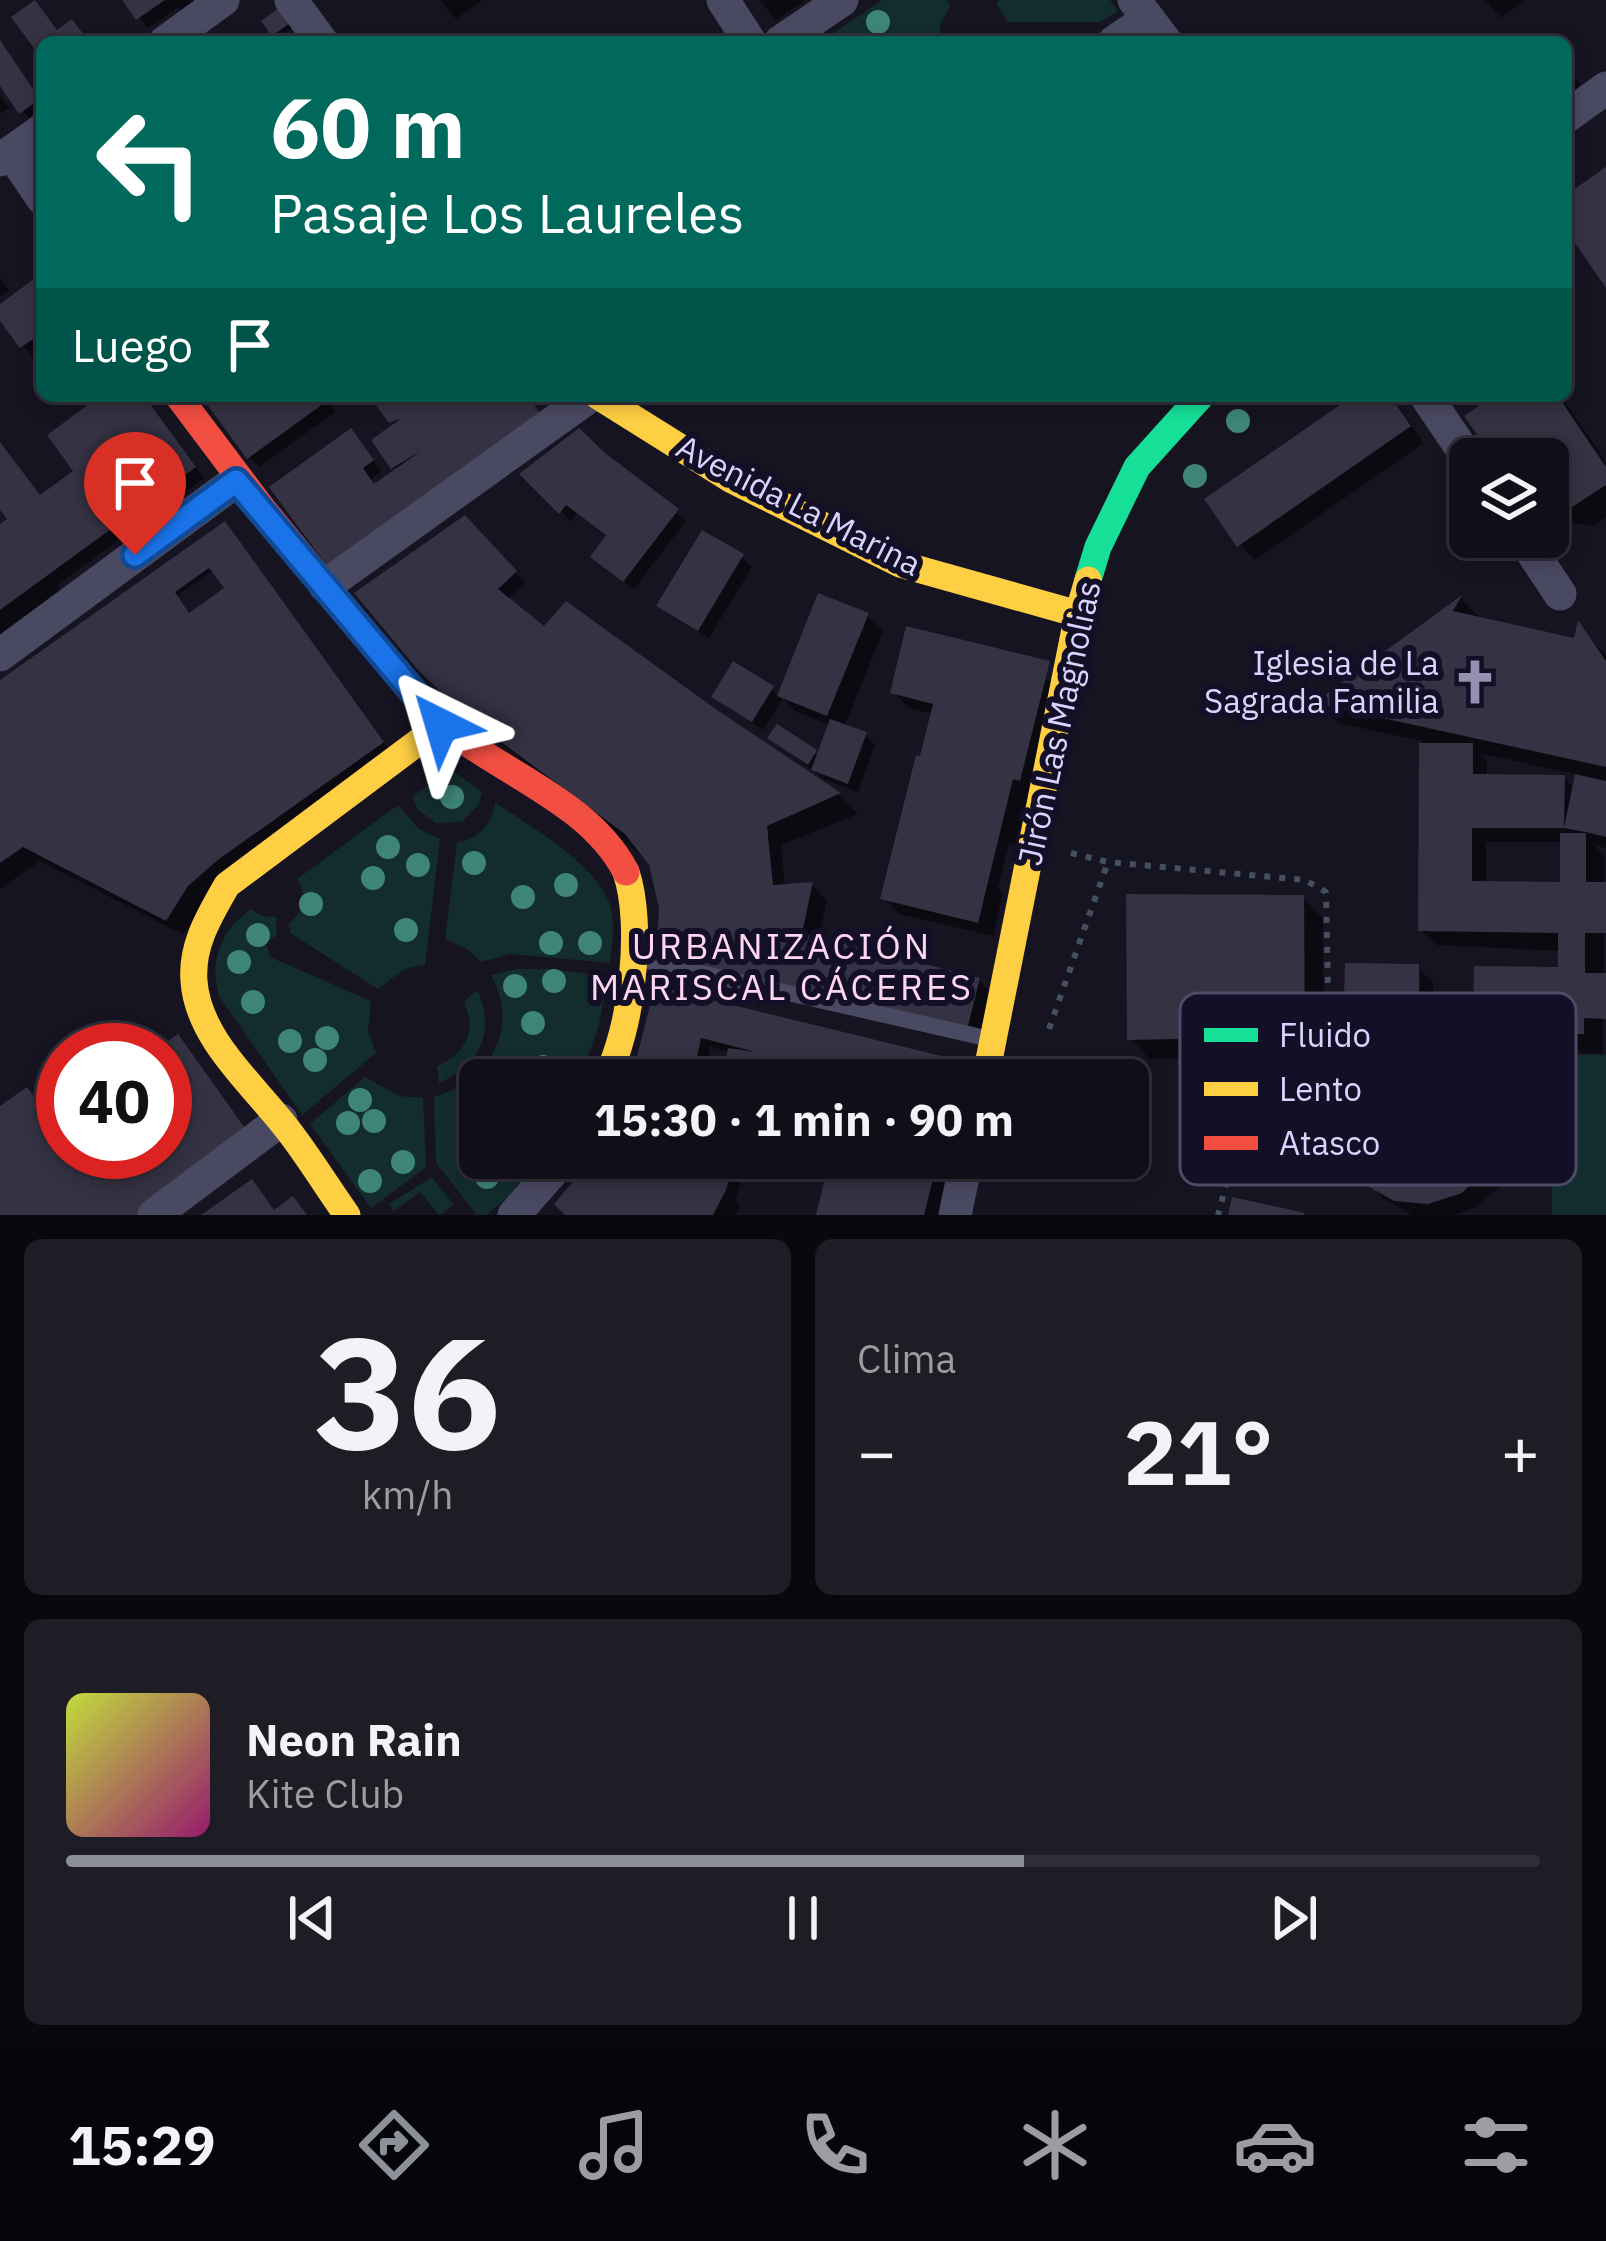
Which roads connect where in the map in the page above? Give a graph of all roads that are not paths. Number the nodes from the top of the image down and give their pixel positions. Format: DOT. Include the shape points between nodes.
graph roads {
  1 [pos="223,0"];
  2 [pos="291,0"];
  3 [pos="723,0"];
  4 [pos="842,0"];
  5 [pos="1149,20"];
  6 [pos="173,36"];
  7 [pos="318,36"];
  8 [pos="746,36"];
  9 [pos="789,36"];
  10 [pos="1124,36"];
  11 [pos="1606,88"];
  12 [pos="1572,113"];
  13 [pos="36,134"];
  14 [pos="5,156"];
  15 [pos="36,191"];
  16 [pos="182,402"];
  17 [pos="586,402"];
  18 [pos="604,402"];
  19 [pos="1196,402"];
  20 [pos="1430,402"];
  21 [pos="1454,438"];
  22 [pos="236,481"];
  23 [pos="1536,558"];
  24 [pos="325,586"];
  25 [pos="1561,594"];
  26 [pos="1078,614"];
  27 [pos="0,655"];
  28 [pos="441,725"];
  29 [pos="634,958"];
  30 [pos="994,1040"];
  31 [pos="615,1059"];
  32 [pos="990,1059"];
  33 [pos="281,1120"];
  34 [pos="546,1179"];
  35 [pos="963,1179"];
  36 [pos="154,1215"];
  37 [pos="346,1215"];
  38 [pos="514,1215"];
  39 [pos="955,1215"];
  1 -- 6 [label="street"];
  2 -- 7 [label="street"];
  3 -- 8 [label="street"];
  4 -- 9 [label="street"];
  5 -- 10 [label="street"];
  11 -- 12 [label="street"];
  13 -- 14 [label="street"];
  14 -- 15 [label="street"];
  16 -- 22 [label="street"];
  17 -- 24 [label="street"];
  18 -- 26 [label="street, Avenida La Marina" via="732,480 899,564"];
  19 -- 26 [label="street, Jirón Las Magnolias" via="1138,466 1098,547"];
  20 -- 21 [label="street"];
  22 -- 24 [label="street"];
  22 -- 27 [label="street"];
  23 -- 25 [label="street"];
  24 -- 28 [label="street"];
  26 -- 30 [label="street, Jirón Las Magnolias"];
  28 -- 29 [label="street" via="605,841 625,866 634,898"];
  28 -- 33 [label="street" via="257,860 208,912 193,976 198,1008 212,1038"];
  29 -- 30 [label="lane"];
  29 -- 31 [label="street"];
  30 -- 32 [label="street, Jirón Las Magnolias"];
  33 -- 36 [label="street"];
  33 -- 37 [label="street"];
  34 -- 38 [label="street"];
  35 -- 39 [label="street"];
}
